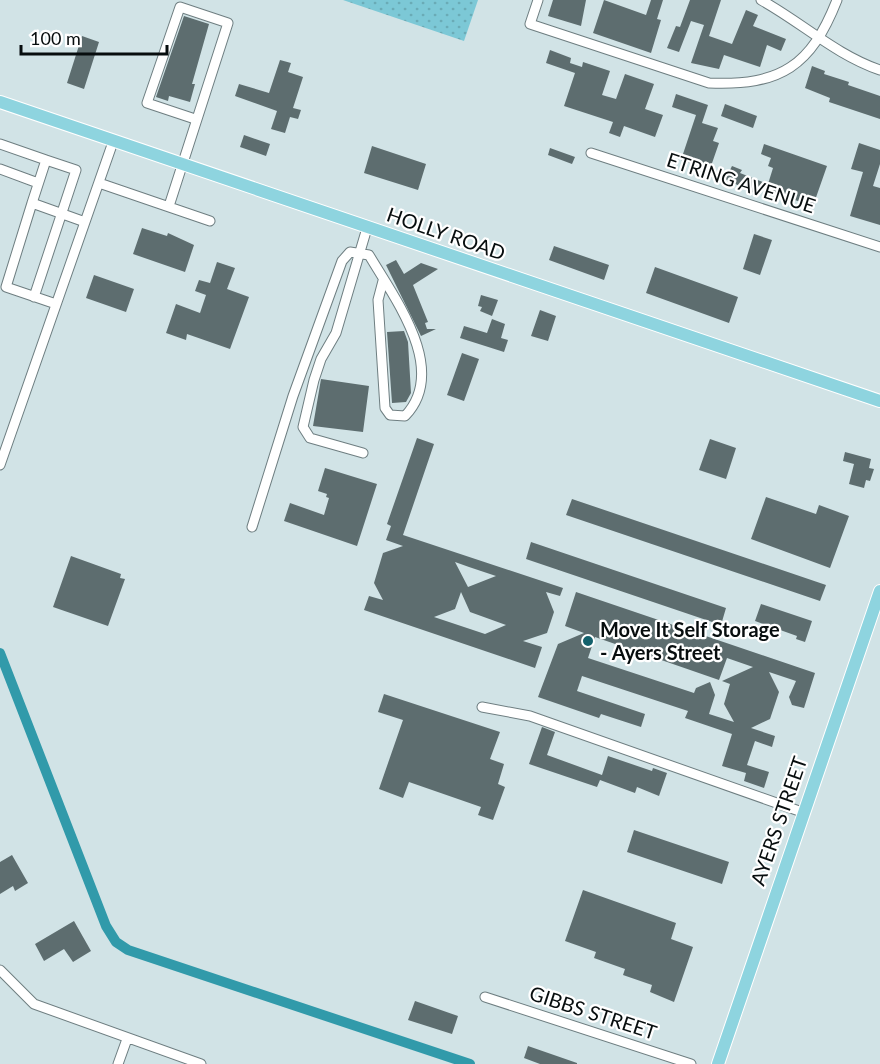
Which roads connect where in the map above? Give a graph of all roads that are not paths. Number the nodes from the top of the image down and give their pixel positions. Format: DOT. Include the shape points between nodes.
graph roads {
  1 [pos="538,0"];
  2 [pos="761,0"];
  3 [pos="837,0"];
  4 [pos="820,39"];
  5 [pos="880,70"];
  6 [pos="0,102"];
  7 [pos="195,119"];
  8 [pos="113,142"];
  9 [pos="0,144"];
  10 [pos="591,153"];
  11 [pos="46,160"];
  12 [pos="181,164"];
  13 [pos="0,169"];
  14 [pos="38,183"];
  15 [pos="99,183"];
  16 [pos="32,203"];
  17 [pos="169,206"];
  18 [pos="62,214"];
  19 [pos="210,220"];
  20 [pos="85,222"];
  21 [pos="367,228"];
  22 [pos="880,246"];
  23 [pos="361,252"];
  24 [pos="383,281"];
  25 [pos="34,297"];
  26 [pos="56,304"];
  27 [pos="880,401"];
  28 [pos="363,453"];
  29 [pos="0,465"];
  30 [pos="252,527"];
  31 [pos="880,591"];
  32 [pos="482,707"];
  33 [pos="802,812"];
  34 [pos="0,970"];
  35 [pos="484,997"];
  36 [pos="127,1039"];
  37 [pos="118,1064"];
  38 [pos="201,1064"];
  39 [pos="691,1064"];
  40 [pos="718,1064"];
  1 -- 4 [label="street" via="530,24 710,83 736,84 786,71"];
  2 -- 4 [label="street"];
  3 -- 4 [label="street"];
  4 -- 5 [label="street"];
  6 -- 8 [label="main road, HOLLY ROAD"];
  7 -- 7 [label="street" via="228,23 180,7 147,103"];
  7 -- 12 [label="street"];
  8 -- 12 [label="main road, HOLLY ROAD"];
  8 -- 15 [label="street"];
  9 -- 11 [label="street"];
  10 -- 22 [label="street, ETRING AVENUE"];
  11 -- 14 [label="street"];
  11 -- 18 [label="street" via="76,170"];
  12 -- 17 [label="street"];
  12 -- 21 [label="main road, HOLLY ROAD"];
  13 -- 14 [label="street"];
  14 -- 16 [label="street"];
  15 -- 17 [label="street"];
  15 -- 20 [label="street"];
  16 -- 18 [label="street"];
  16 -- 25 [label="street" via="6,287"];
  17 -- 19 [label="street"];
  18 -- 20 [label="street"];
  18 -- 25 [label="street"];
  20 -- 26 [label="street"];
  21 -- 23 [label="street"];
  21 -- 27 [label="main road, HOLLY ROAD"];
  23 -- 24 [label="street" via="369,255"];
  23 -- 28 [label="street" via="336,333 321,359 303,427 310,438"];
  23 -- 30 [label="street" via="350,252 342,261 293,396"];
  24 -- 24 [label="street" via="418,346 422,369 416,404 405,416 390,415 385,408 378,300"];
  25 -- 26 [label="street"];
  26 -- 29 [label="street"];
  31 -- 33 [label="main road, AYERS STREET"];
  32 -- 33 [label="street" via="530,716"];
  33 -- 40 [label="main road, AYERS STREET"];
  34 -- 36 [label="street" via="34,1004"];
  35 -- 39 [label="street, GIBBS STREET"];
  36 -- 37 [label="street"];
  36 -- 38 [label="street"];
}
